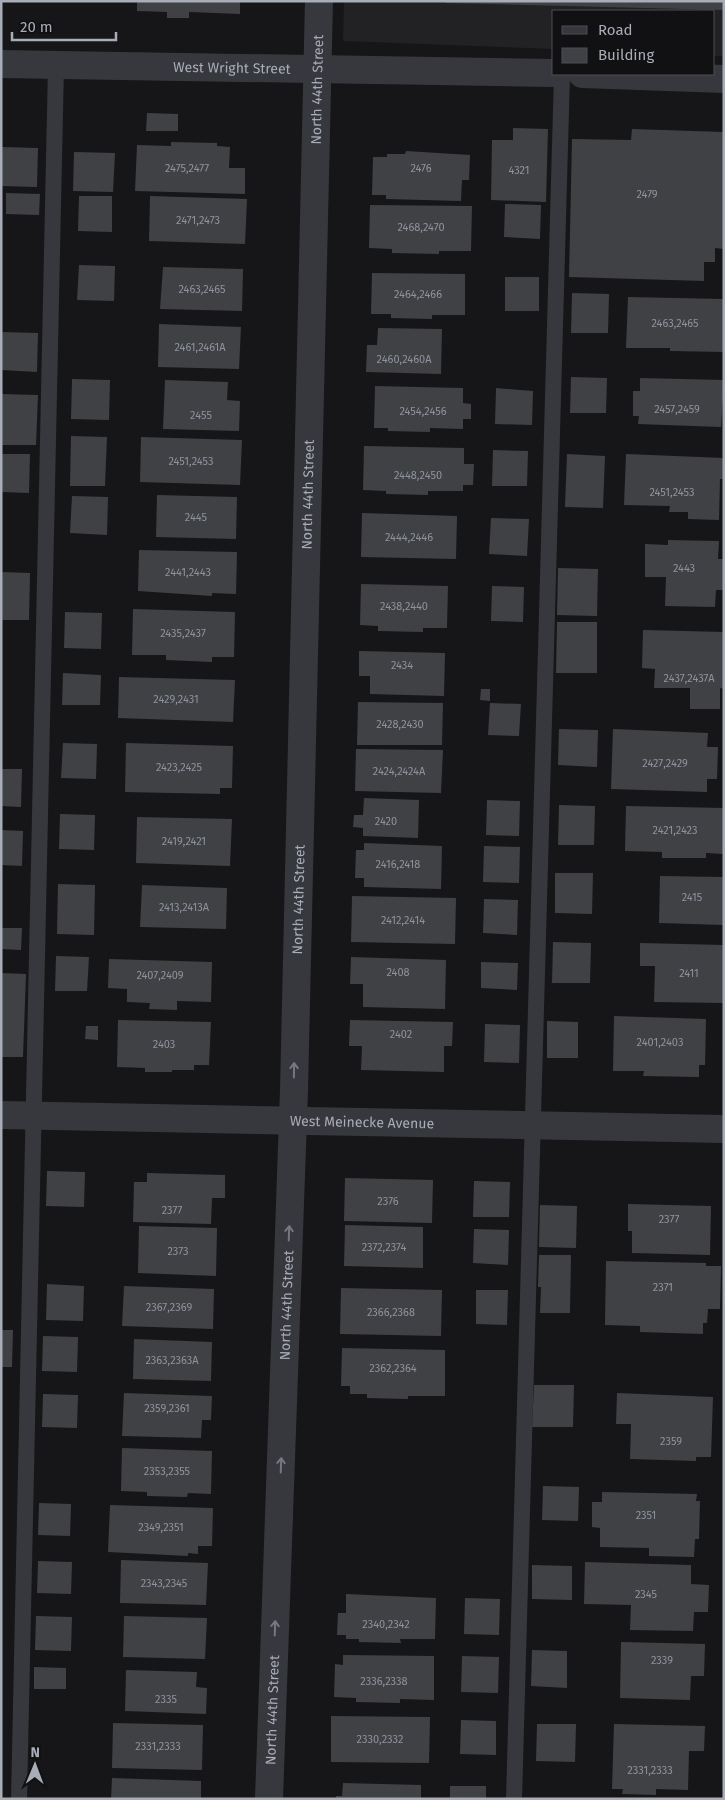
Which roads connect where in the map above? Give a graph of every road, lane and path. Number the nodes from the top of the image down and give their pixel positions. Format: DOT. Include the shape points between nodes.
graph roads {
  1 [pos="320,1"];
  2 [pos="1,64"];
  3 [pos="56,65"];
  4 [pos="317,69"];
  5 [pos="552,73"];
  6 [pos="562,75"];
  7 [pos="618,75"];
  8 [pos="724,78"];
  9 [pos="1,1115"];
  10 [pos="34,1116"];
  11 [pos="293,1121"];
  12 [pos="532,1126"];
  13 [pos="724,1129"];
  14 [pos="19,1799"];
  15 [pos="269,1799"];
  16 [pos="514,1799"];
  1 -- 4 [label="street, North 44th Street"];
  2 -- 3 [label="street, West Wright Street"];
  3 -- 4 [label="street, West Wright Street"];
  3 -- 10 [label="lane"];
  4 -- 5 [label="street, West Wright Street"];
  11 -- 4 [label="street, North 44th Street, one-way"];
  6 -- 12 [label="lane"];
  7 -- 8 [label="street"];
  9 -- 10 [label="street, West Meinecke Avenue"];
  10 -- 11 [label="street, West Meinecke Avenue"];
  10 -- 14 [label="lane"];
  11 -- 12 [label="street, West Meinecke Avenue"];
  15 -- 11 [label="street, North 44th Street, one-way"];
  12 -- 13 [label="street, West Meinecke Avenue"];
  12 -- 16 [label="lane"];
}
